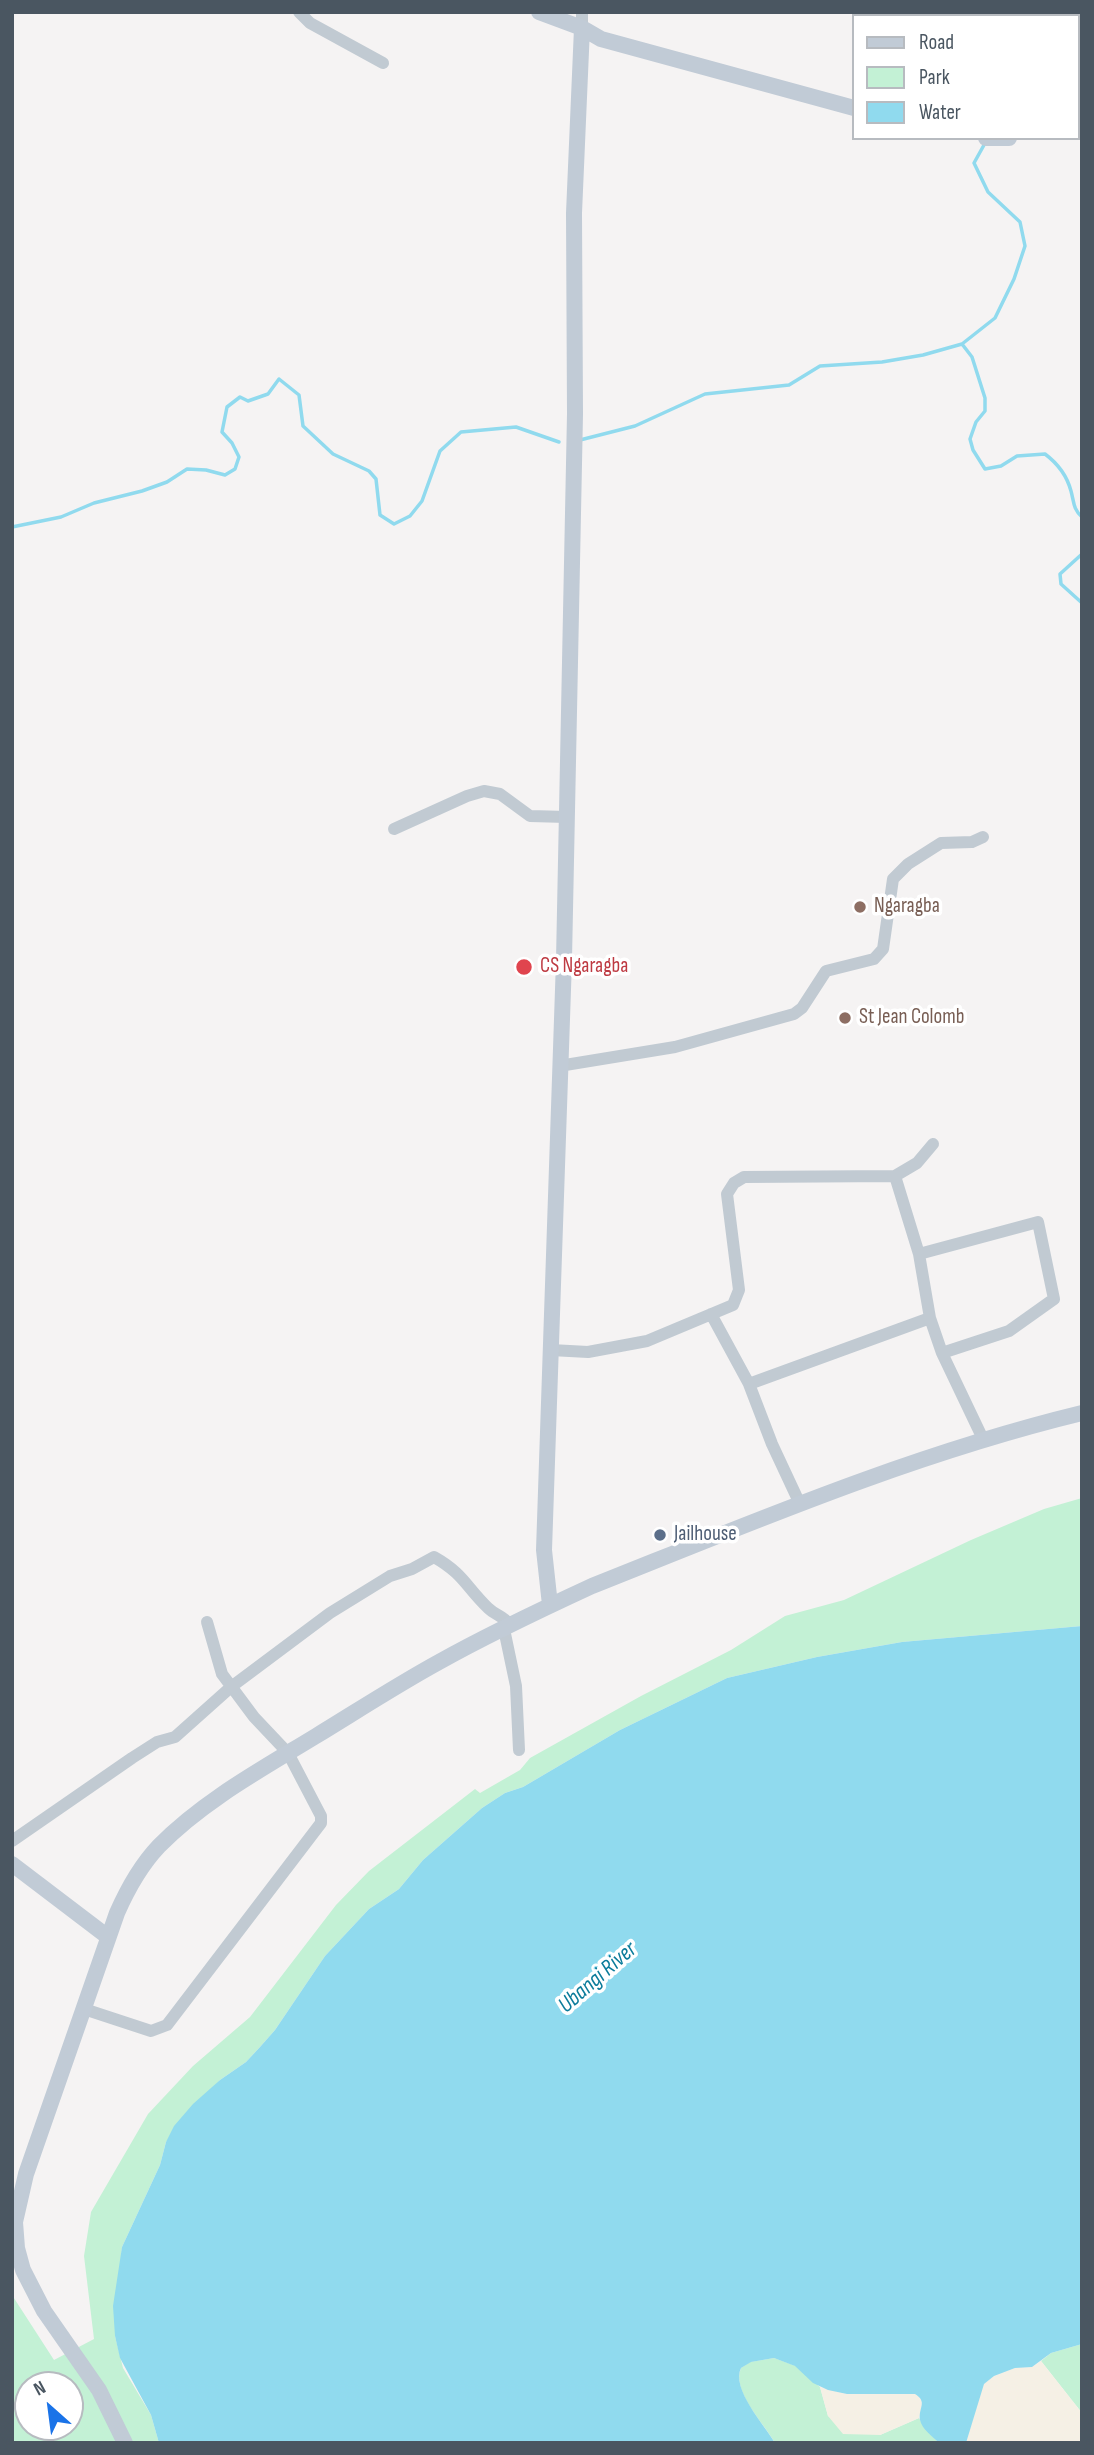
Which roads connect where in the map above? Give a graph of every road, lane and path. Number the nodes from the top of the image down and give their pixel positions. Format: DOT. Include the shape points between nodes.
graph roads {
  1 [pos="538,12"];
  2 [pos="301,13"];
  3 [pos="582,20"];
  4 [pos="383,63"];
  5 [pos="852,107"];
  6 [pos="568,817"];
  7 [pos="394,829"];
  8 [pos="983,836"];
  9 [pos="559,1066"];
  10 [pos="933,1144"];
  11 [pos="895,1176"];
  12 [pos="919,1254"];
  13 [pos="711,1314"];
  14 [pos="930,1318"];
  15 [pos="551,1350"];
  16 [pos="942,1353"];
  17 [pos="749,1384"];
  18 [pos="1082,1413"];
  19 [pos="983,1439"];
  20 [pos="800,1504"];
  21 [pos="550,1605"];
  22 [pos="207,1622"];
  23 [pos="507,1627"];
  24 [pos="231,1687"];
  25 [pos="519,1750"];
  26 [pos="288,1753"];
  27 [pos="12,1841"];
  28 [pos="12,1864"];
  29 [pos="108,1937"];
  30 [pos="84,2008"];
  31 [pos="125,2443"];
  1 -- 3 [label="main road"];
  2 -- 4 [label="street" via="310,23"];
  3 -- 5 [label="main road" via="601,39"];
  3 -- 6 [label="main road" via="574,212"];
  6 -- 7 [label="street" via="530,816 500,794 484,791"];
  6 -- 9 [label="main road"];
  8 -- 9 [label="street" via="972,842 942,843 908,864 894,879 883,949 874,959 826,971 794,1014 675,1046"];
  9 -- 15 [label="main road"];
  10 -- 11 [label="street" via="917,1163"];
  11 -- 12 [label="street"];
  11 -- 13 [label="street" via="744,1177 734,1183 727,1194 739,1290 733,1305"];
  12 -- 14 [label="street"];
  12 -- 16 [label="street" via="1038,1222 1054,1299 1009,1331"];
  13 -- 15 [label="street" via="647,1341 588,1352"];
  13 -- 17 [label="street"];
  14 -- 16 [label="street"];
  14 -- 17 [label="street"];
  15 -- 21 [label="main road" via="544,1550"];
  16 -- 19 [label="street"];
  17 -- 20 [label="street"];
  18 -- 19 [label="main road"];
  19 -- 20 [label="main road"];
  20 -- 21 [label="main road"];
  21 -- 23 [label="main road"];
  22 -- 24 [label="street" via="222,1674"];
  23 -- 24 [label="street" via="503,1616 489,1609 460,1574 433,1557 390,1576 330,1613"];
  23 -- 25 [label="street"];
  23 -- 26 [label="main road" via="438,1662"];
  24 -- 26 [label="street"];
  24 -- 27 [label="street" via="175,1737 157,1742"];
  26 -- 29 [label="main road" via="183,1824 158,1847 127,1889"];
  26 -- 30 [label="street" via="321,1816 319,1829 184,2005 167,2025 152,2031"];
  28 -- 29 [label="main road"];
  29 -- 30 [label="main road"];
  30 -- 31 [label="main road" via="26,2174 15,2222 17,2248 32,2288 83,2363"];
}
